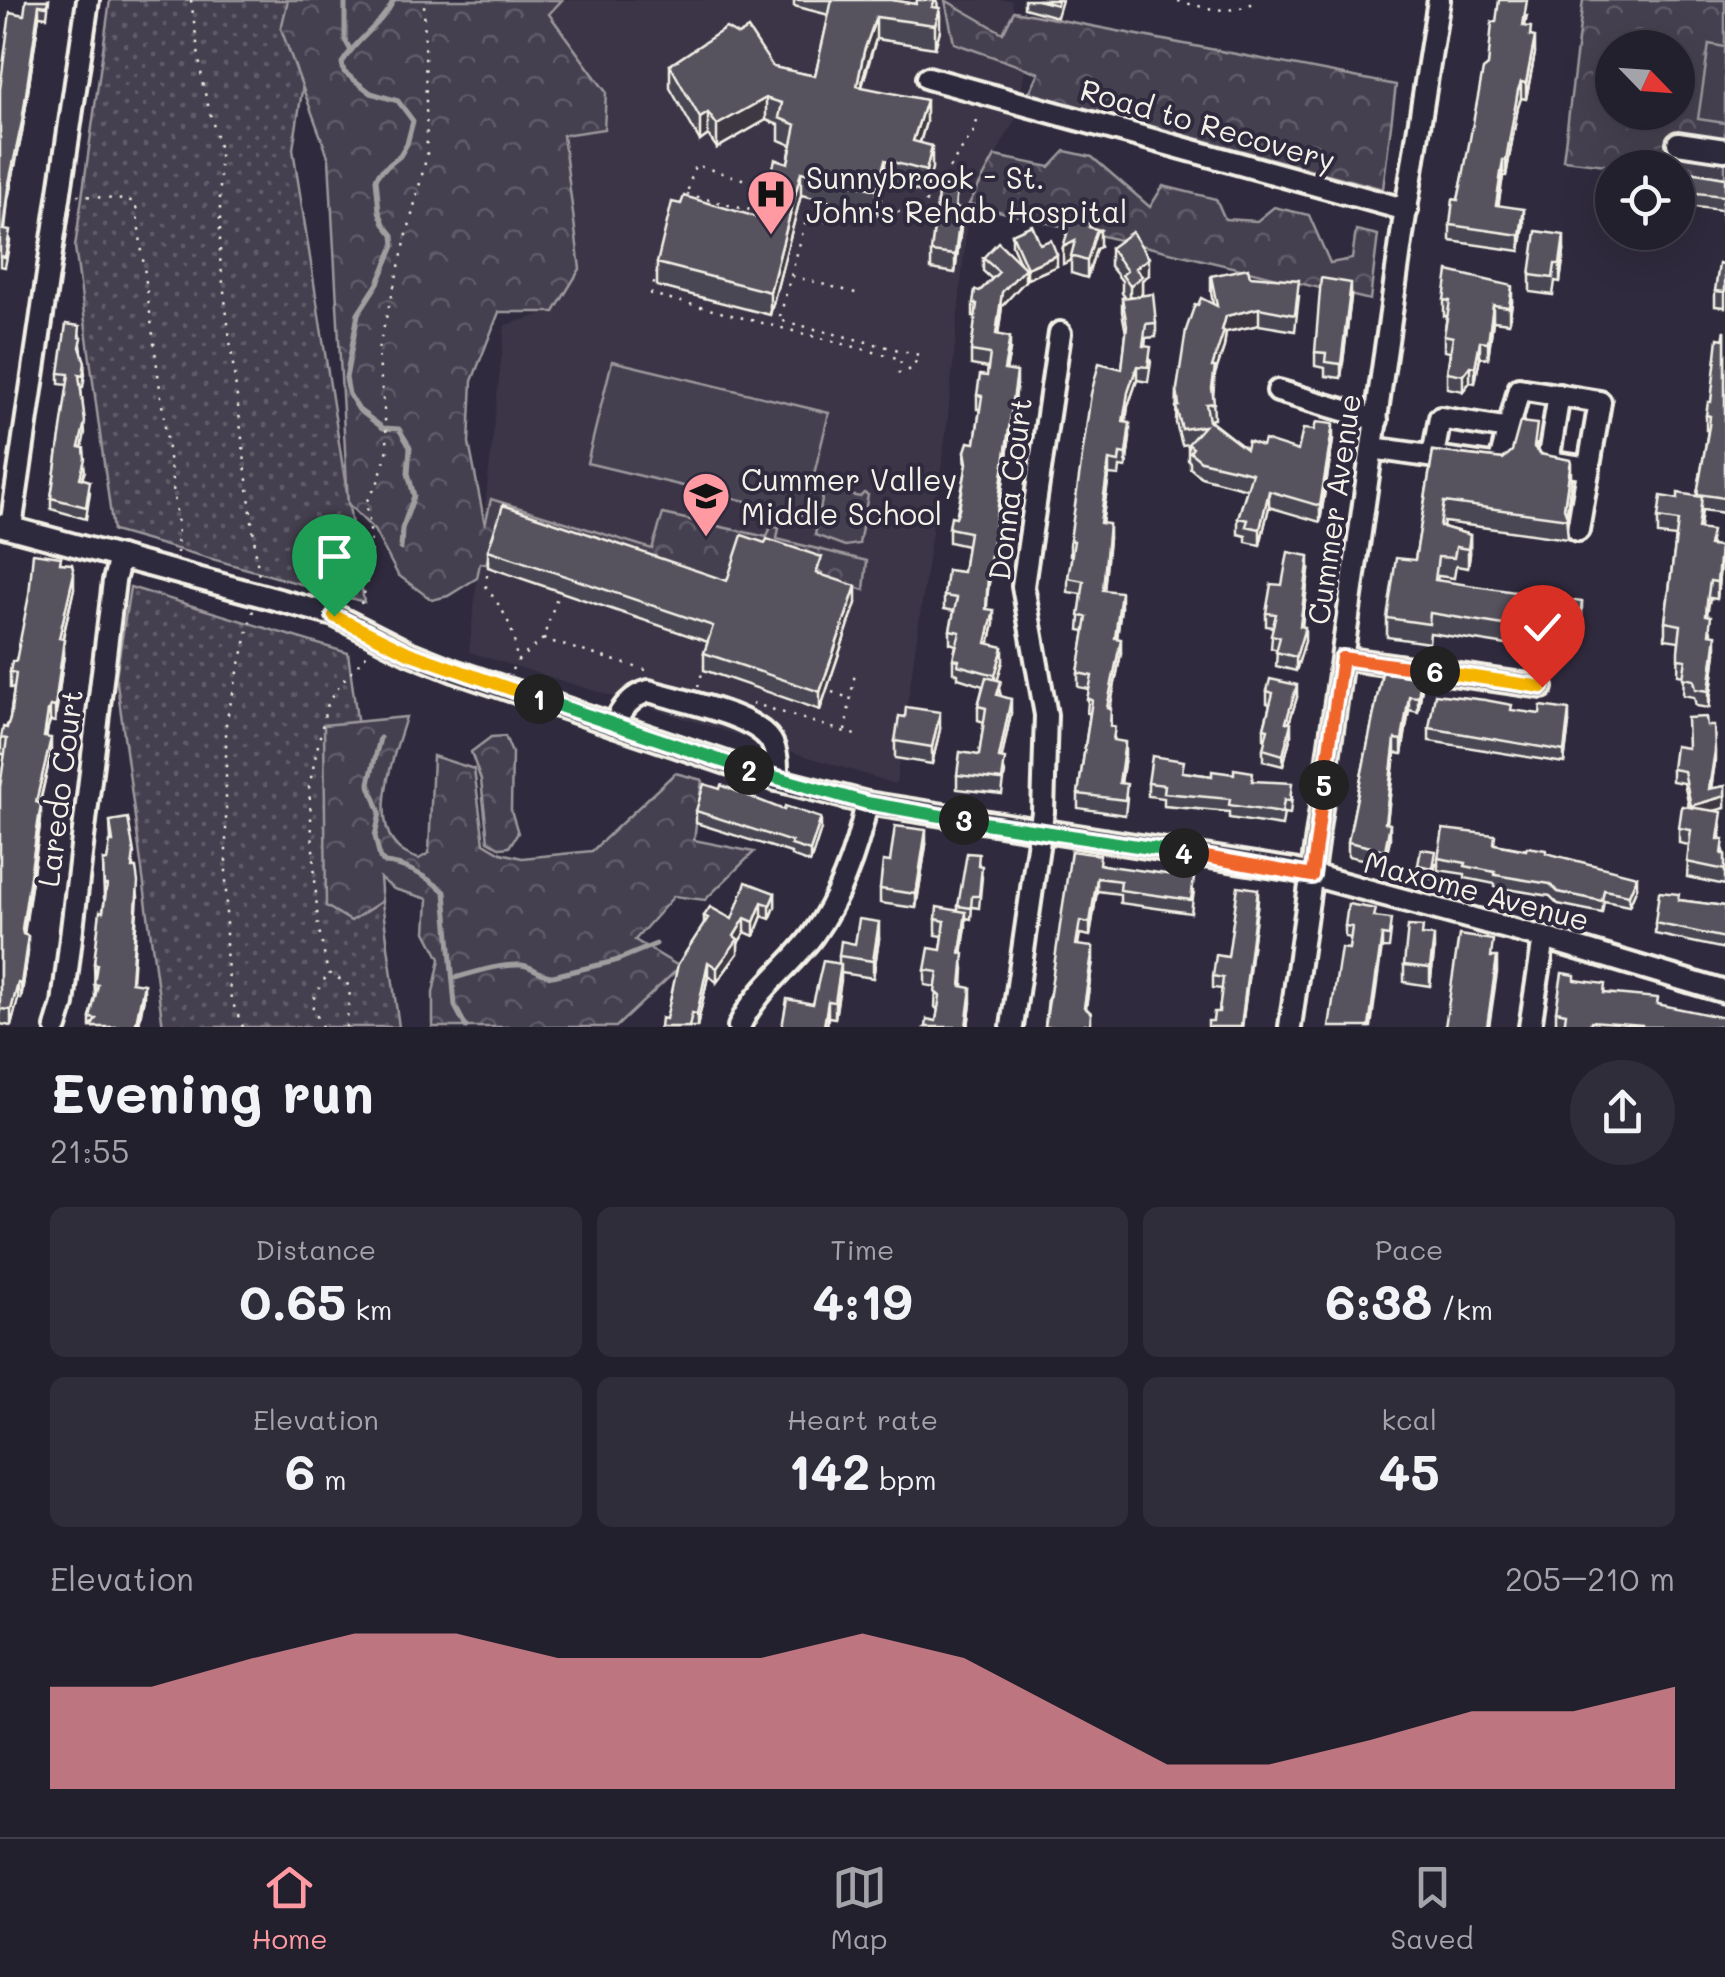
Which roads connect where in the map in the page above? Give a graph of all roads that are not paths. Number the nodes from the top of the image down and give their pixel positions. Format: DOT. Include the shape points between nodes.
graph roads {
  1 [pos="88,0"];
  2 [pos="1438,0"];
  3 [pos="928,78"];
  4 [pos="1678,143"];
  5 [pos="1725,150"];
  6 [pos="1407,210"];
  7 [pos="1060,333"];
  8 [pos="1278,391"];
  9 [pos="1559,395"];
  10 [pos="1377,420"];
  11 [pos="1508,429"];
  12 [pos="1372,448"];
  13 [pos="1433,456"];
  14 [pos="1589,468"];
  15 [pos="6,526"];
  16 [pos="1578,530"];
  17 [pos="120,557"];
  18 [pos="1342,658"];
  19 [pos="1542,687"];
  20 [pos="614,724"];
  21 [pos="777,780"];
  22 [pos="867,803"];
  23 [pos="1041,831"];
  24 [pos="1312,876"];
  25 [pos="1544,938"];
  26 [pos="1725,992"];
  27 [pos="56,1027"];
  28 [pos="739,1027"];
  29 [pos="1012,1027"];
  30 [pos="1290,1027"];
  31 [pos="1530,1027"];
  1 -- 15 [label="street"];
  2 -- 6 [label="street, Cummer Avenue"];
  3 -- 6 [label="street, Road to Recovery"];
  4 -- 5 [label="street"];
  6 -- 10 [label="street, Cummer Avenue"];
  7 -- 23 [label="street, Donna Court" via="1023,586 1046,715"];
  8 -- 10 [label="street"];
  9 -- 11 [label="street" via="1519,389"];
  9 -- 14 [label="street" via="1600,402"];
  9 -- 14 [label="street" via="1548,462"];
  10 -- 12 [label="street, Cummer Avenue"];
  11 -- 13 [label="street" via="1500,466"];
  11 -- 13 [label="street" via="1440,418"];
  12 -- 13 [label="street"];
  12 -- 18 [label="street, Cummer Avenue"];
  14 -- 16 [label="street"];
  15 -- 17 [label="street, Maxome Avenue"];
  17 -- 20 [label="street, Maxome Avenue" via="334,616 454,671"];
  17 -- 27 [label="street, Laredo Court"];
  18 -- 19 [label="street"];
  18 -- 24 [label="street, Cummer Avenue"];
  20 -- 21 [label="street, Maxome Avenue"];
  20 -- 21 [label="street" via="623,707 649,691 752,723 770,740"];
  21 -- 22 [label="street, Maxome Avenue"];
  22 -- 23 [label="street, Maxome Avenue"];
  22 -- 28 [label="street" via="839,893"];
  23 -- 24 [label="street, Maxome Avenue"];
  23 -- 29 [label="street, Donna Court"];
  24 -- 25 [label="street, Maxome Avenue"];
  24 -- 30 [label="street, Cummer Avenue"];
  25 -- 26 [label="street, Maxome Avenue"];
  25 -- 31 [label="street"];
}
